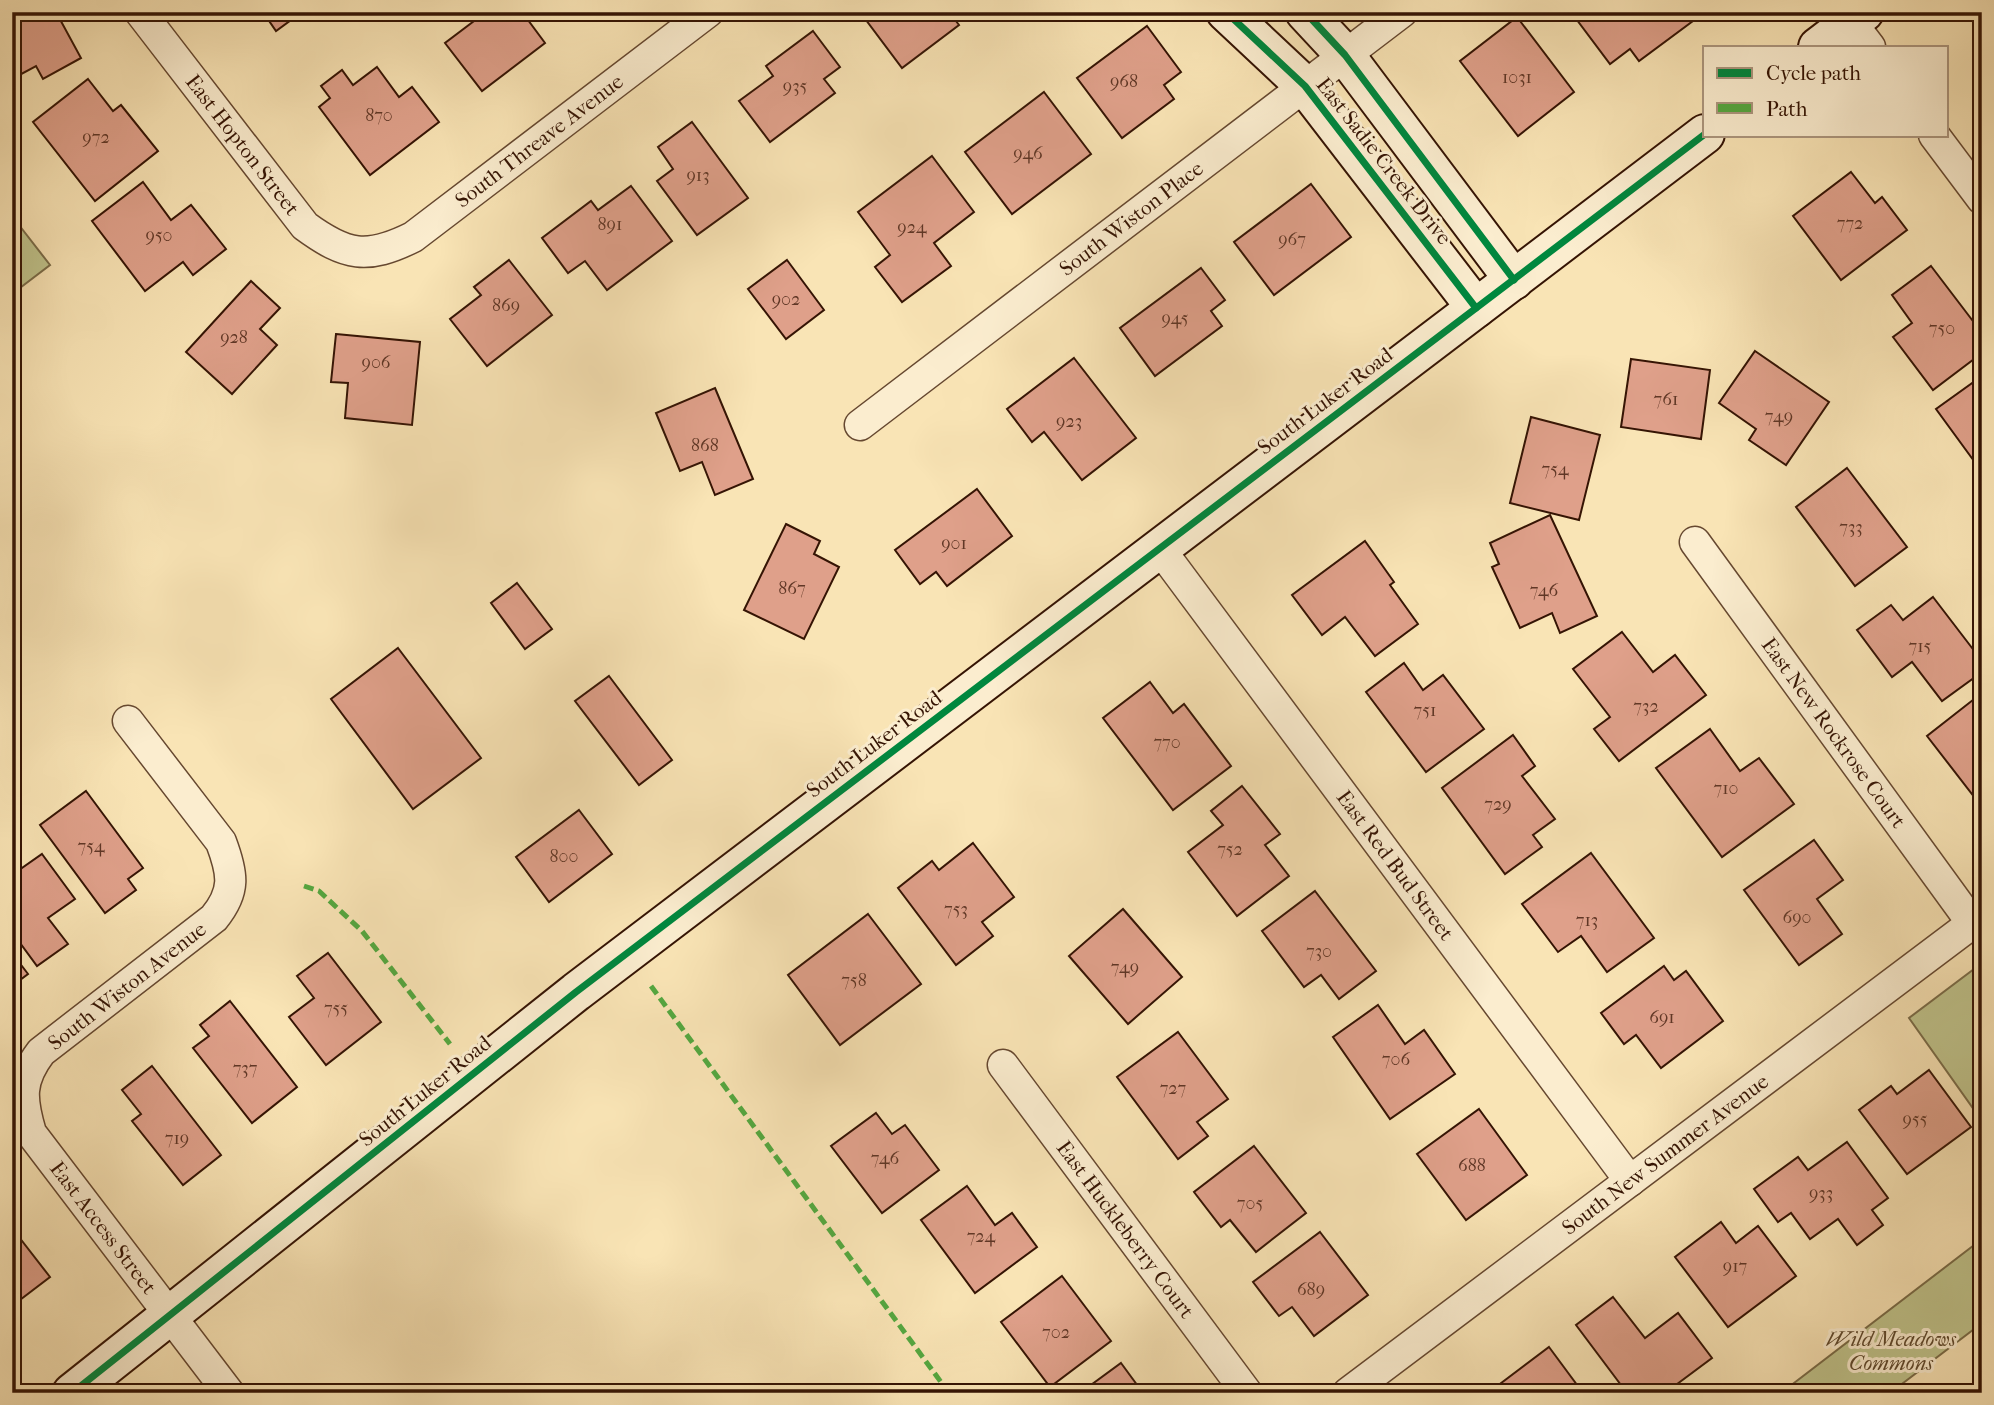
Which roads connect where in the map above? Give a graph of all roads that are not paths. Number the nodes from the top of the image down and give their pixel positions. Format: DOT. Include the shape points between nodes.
graph roads {
  1 [pos="140,12"];
  2 [pos="708,12"];
  3 [pos="1226,12"];
  4 [pos="1304,12"];
  5 [pos="1402,12"];
  6 [pos="1862,27"];
  7 [pos="1820,46"];
  8 [pos="1345,55"];
  9 [pos="1306,86"];
  10 [pos="1703,136"];
  11 [pos="1935,136"];
  12 [pos="1982,199"];
  13 [pos="362,253"];
  14 [pos="1514,279"];
  15 [pos="1476,308"];
  16 [pos="860,425"];
  17 [pos="1695,542"];
  18 [pos="1160,549"];
  19 [pos="128,721"];
  20 [pos="1977,920"];
  21 [pos="1003,1065"];
  22 [pos="23,1087"];
  23 [pos="1630,1181"];
  24 [pos="172,1315"];
  25 [pos="72,1393"];
  26 [pos="229,1393"];
  27 [pos="1247,1393"];
  28 [pos="1348,1393"];
  1 -- 13 [label="street, East Hopton Street" via="304,226 329,244"];
  2 -- 13 [label="street, South Threave Avenue" via="413,237"];
  3 -- 9 [label="street, East Sadie Creek Drive"];
  4 -- 8 [label="street, East Sadie Creek Drive"];
  5 -- 8 [label="street, South Wiston Place"];
  6 -- 7 [label="street"];
  8 -- 9 [label="street, South Wiston Place"];
  8 -- 14 [label="street, East Sadie Creek Drive"];
  9 -- 15 [label="street, East Sadie Creek Drive"];
  9 -- 16 [label="street, South Wiston Place"];
  10 -- 14 [label="street, South Luker Road"];
  11 -- 12 [label="street"];
  14 -- 15 [label="street, South Luker Road"];
  15 -- 18 [label="street, South Luker Road"];
  17 -- 20 [label="street, East New Rockrose Court"];
  18 -- 23 [label="street, East Red Bud Street"];
  18 -- 24 [label="street, South Luker Road" via="576,992"];
  19 -- 22 [label="street, South Wiston Avenue" via="221,842 232,884 226,903 214,918 41,1052"];
  20 -- 23 [label="street, South New Summer Avenue"];
  21 -- 27 [label="street, East Huckleberry Court"];
  22 -- 24 [label="street, East Access Street" via="31,1133"];
  23 -- 28 [label="street, South New Summer Avenue"];
  24 -- 25 [label="street, South Luker Road"];
  24 -- 26 [label="street, East Access Street"];
}
